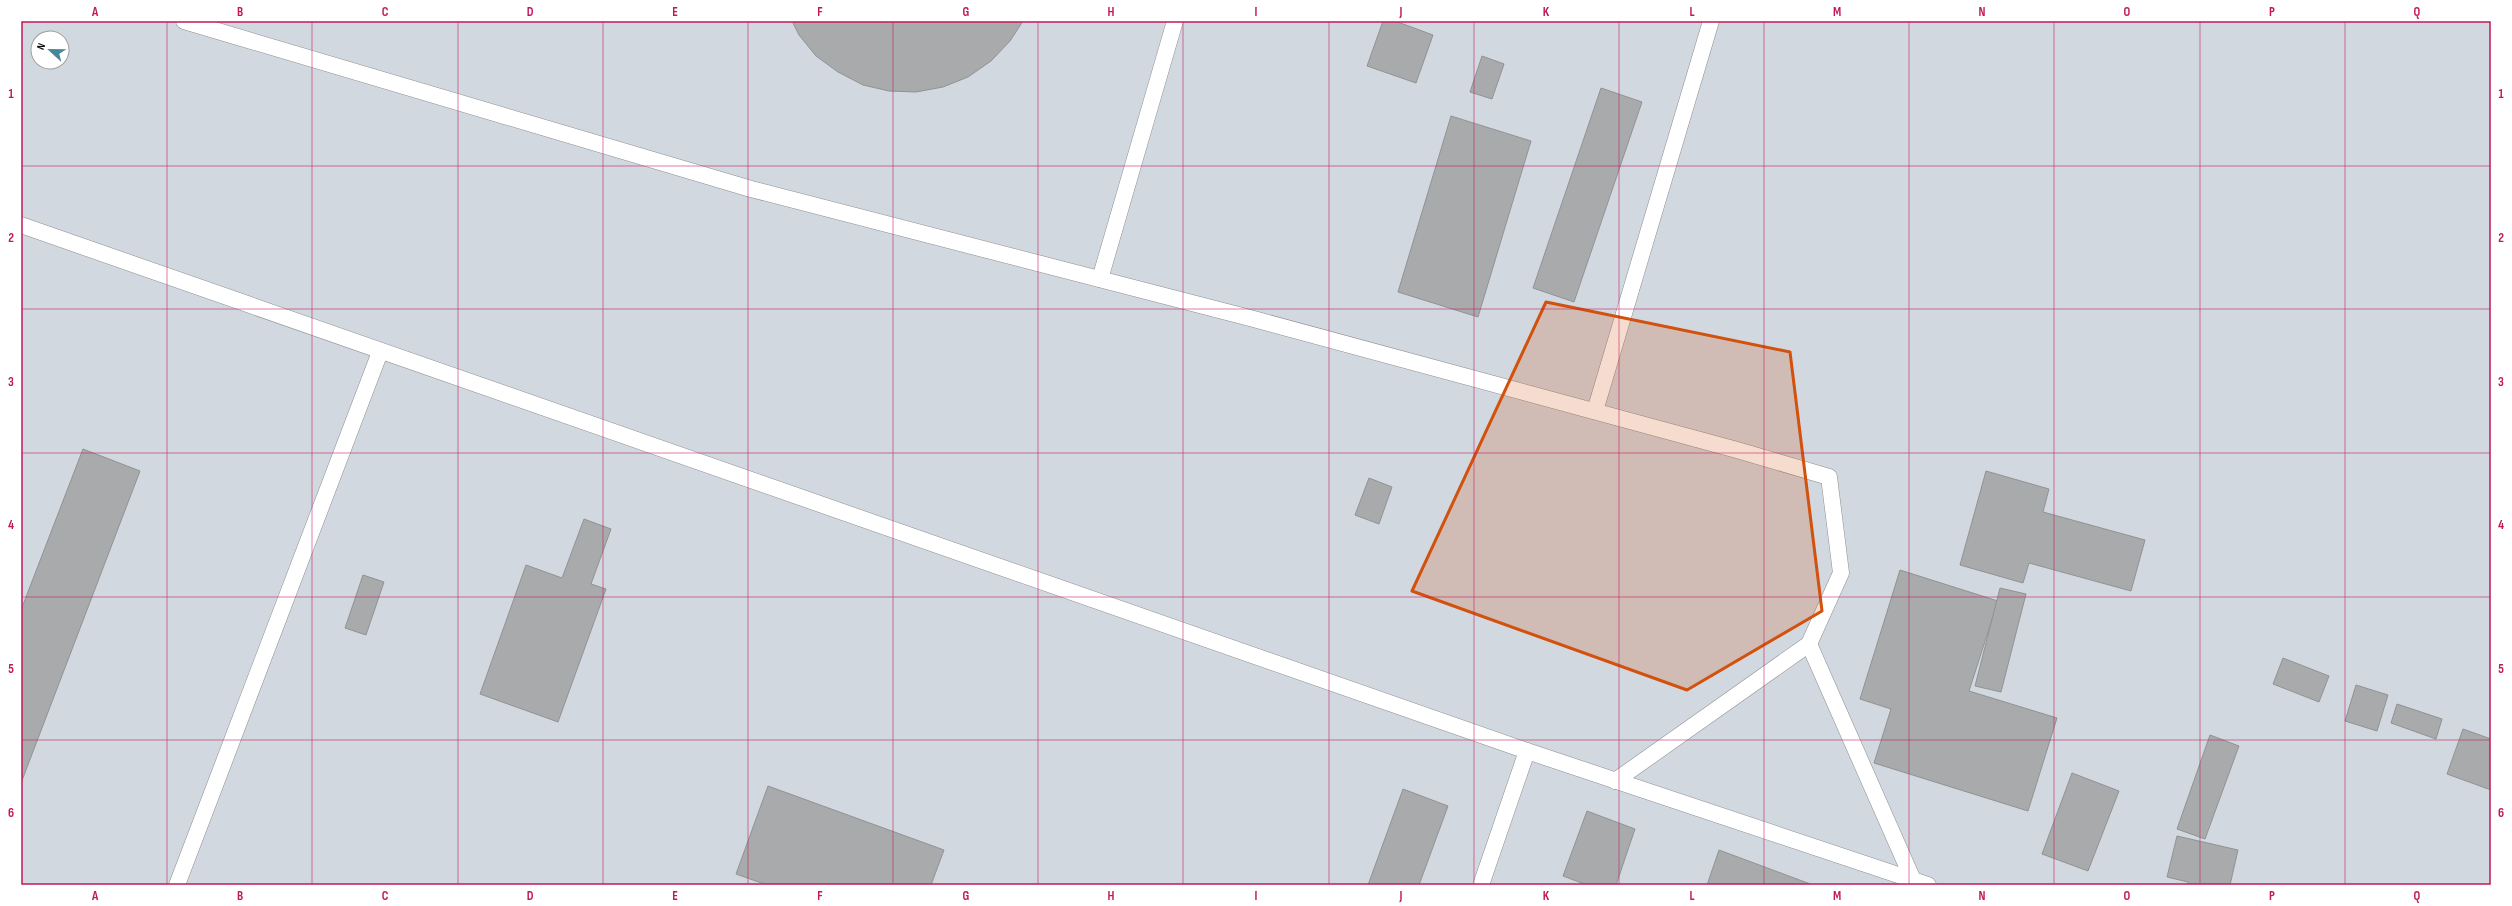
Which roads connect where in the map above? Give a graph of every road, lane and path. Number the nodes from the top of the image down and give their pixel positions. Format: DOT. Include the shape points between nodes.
graph roads {
  1 [pos="184,21"];
  2 [pos="1175,21"];
  3 [pos="1711,21"];
  4 [pos="21,226"];
  5 [pos="1100,280"];
  6 [pos="380,352"];
  7 [pos="1595,411"];
  8 [pos="1809,644"];
  9 [pos="1527,751"];
  10 [pos="1615,781"];
  11 [pos="1920,883"];
  12 [pos="177,885"];
  13 [pos="1480,885"];
  1 -- 5 [label="lane" via="751,188"];
  2 -- 5 [label="lane"];
  3 -- 7 [label="lane"];
  4 -- 6 [label="lane"];
  5 -- 7 [label="lane"];
  6 -- 9 [label="lane"];
  6 -- 12 [label="lane"];
  7 -- 8 [label="lane" via="1829,477 1840,574"];
  8 -- 10 [label="lane"];
  8 -- 11 [label="lane"];
  9 -- 10 [label="lane"];
  9 -- 13 [label="lane"];
  10 -- 11 [label="lane"];
}
